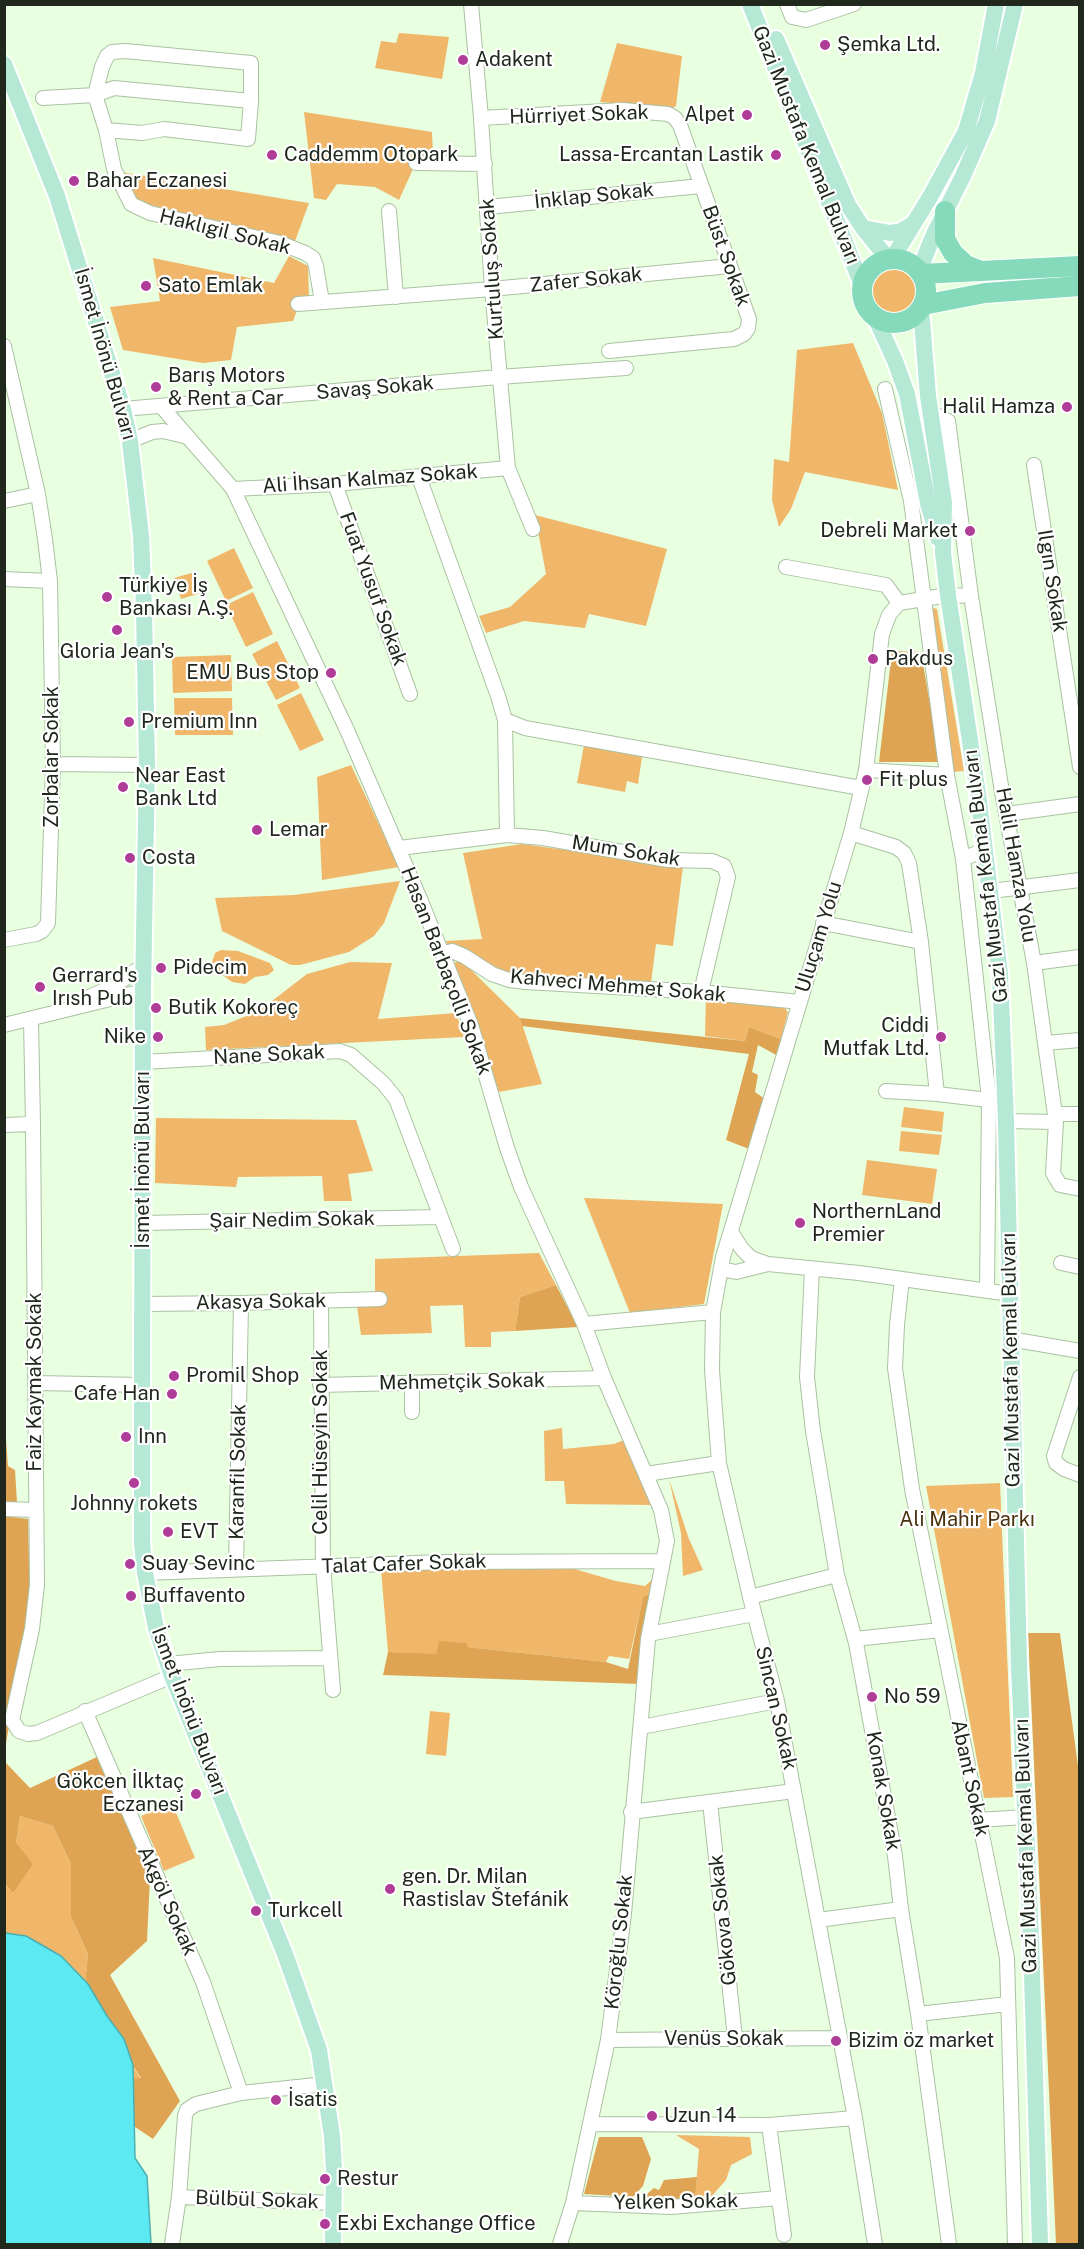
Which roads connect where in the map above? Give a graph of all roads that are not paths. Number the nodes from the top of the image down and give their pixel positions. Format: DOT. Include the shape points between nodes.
graph roads {
  1 [pos="471,4"];
  2 [pos="750,4"];
  3 [pos="763,4"];
  4 [pos="787,4"];
  5 [pos="854,4"];
  6 [pos="996,4"];
  7 [pos="1015,4"];
  8 [pos="4,64"];
  9 [pos="95,95"];
  10 [pos="44,98"];
  11 [pos="251,101"];
  12 [pos="481,118"];
  13 [pos="675,118"];
  14 [pos="106,130"];
  15 [pos="416,163"];
  16 [pos="484,164"];
  17 [pos="701,186"];
  18 [pos="488,207"];
  19 [pos="945,211"];
  20 [pos="389,212"];
  21 [pos="915,222"];
  22 [pos="863,228"];
  23 [pos="890,259"];
  24 [pos="730,266"];
  25 [pos="1080,266"];
  26 [pos="920,272"];
  27 [pos="984,272"];
  28 [pos="862,285"];
  29 [pos="1080,286"];
  30 [pos="492,289"];
  31 [pos="396,297"];
  32 [pos="322,302"];
  33 [pos="298,304"];
  34 [pos="922,306"];
  35 [pos="875,317"];
  36 [pos="4,346"];
  37 [pos="626,368"];
  38 [pos="606,370"];
  39 [pos="499,377"];
  40 [pos="885,389"];
  41 [pos="161,406"];
  42 [pos="123,409"];
  43 [pos="930,412"];
  44 [pos="11,413"];
  45 [pos="188,437"];
  46 [pos="130,441"];
  47 [pos="1034,465"];
  48 [pos="508,468"];
  49 [pos="419,477"];
  50 [pos="335,484"];
  51 [pos="233,489"];
  52 [pos="38,494"];
  53 [pos="4,501"];
  54 [pos="930,510"];
  55 [pos="913,512"];
  56 [pos="533,529"];
  57 [pos="943,553"];
  58 [pos="786,567"];
  59 [pos="4,579"];
  60 [pos="50,581"];
  61 [pos="948,595"];
  62 [pos="971,596"];
  63 [pos="924,598"];
  64 [pos="899,603"];
  65 [pos="410,694"];
  66 [pos="505,720"];
  67 [pos="53,764"];
  68 [pos="147,765"];
  69 [pos="1080,767"];
  70 [pos="866,770"];
  71 [pos="947,775"];
  72 [pos="861,788"];
  73 [pos="1002,792"];
  74 [pos="978,794"];
  75 [pos="1080,804"];
  76 [pos="1007,814"];
  77 [pos="851,833"];
  78 [pos="507,835"];
  79 [pos="399,848"];
  80 [pos="986,849"];
  81 [pos="963,859"];
  82 [pos="1080,880"];
  83 [pos="1021,889"];
  84 [pos="991,891"];
  85 [pos="823,922"];
  86 [pos="4,940"];
  87 [pos="921,942"];
  88 [pos="443,953"];
  89 [pos="1080,957"];
  90 [pos="1034,963"];
  91 [pos="144,965"];
  92 [pos="143,991"];
  93 [pos="701,992"];
  94 [pos="800,1002"];
  95 [pos="55,1012"];
  96 [pos="31,1020"];
  97 [pos="4,1025"];
  98 [pos="1080,1040"];
  99 [pos="1045,1043"];
  100 [pos="143,1062"];
  101 [pos="886,1091"];
  102 [pos="937,1094"];
  103 [pos="997,1101"];
  104 [pos="1080,1114"];
  105 [pos="1055,1118"];
  106 [pos="1006,1121"];
  107 [pos="33,1124"];
  108 [pos="4,1125"];
  109 [pos="1080,1190"];
  110 [pos="440,1217"];
  111 [pos="143,1223"];
  112 [pos="730,1232"];
  113 [pos="453,1249"];
  114 [pos="1060,1263"];
  115 [pos="768,1264"];
  116 [pos="1080,1267"];
  117 [pos="721,1269"];
  118 [pos="812,1269"];
  119 [pos="902,1279"];
  120 [pos="987,1291"];
  121 [pos="1010,1294"];
  122 [pos="380,1299"];
  123 [pos="321,1301"];
  124 [pos="143,1304"];
  125 [pos="241,1304"];
  126 [pos="713,1312"];
  127 [pos="584,1324"];
  128 [pos="1010,1339"];
  129 [pos="1080,1351"];
  130 [pos="1080,1377"];
  131 [pos="604,1378"];
  132 [pos="35,1383"];
  133 [pos="412,1383"];
  134 [pos="320,1384"];
  135 [pos="142,1385"];
  136 [pos="412,1412"];
  137 [pos="719,1463"];
  138 [pos="646,1474"];
  139 [pos="1080,1475"];
  140 [pos="4,1509"];
  141 [pos="36,1510"];
  142 [pos="663,1561"];
  143 [pos="322,1566"];
  144 [pos="237,1568"];
  145 [pos="146,1573"];
  146 [pos="837,1575"];
  147 [pos="750,1597"];
  148 [pos="754,1614"];
  149 [pos="940,1630"];
  150 [pos="650,1635"];
  151 [pos="855,1639"];
  152 [pos="329,1658"];
  153 [pos="170,1670"];
  154 [pos="333,1690"];
  155 [pos="777,1701"];
  156 [pos="85,1711"];
  157 [pos="641,1726"];
  158 [pos="794,1791"];
  159 [pos="710,1802"];
  160 [pos="631,1812"];
  161 [pos="1025,1817"];
  162 [pos="978,1820"];
  163 [pos="900,1909"];
  164 [pos="818,1920"];
  165 [pos="1008,2004"];
  166 [pos="918,2014"];
  167 [pos="735,2038"];
  168 [pos="839,2038"];
  169 [pos="608,2040"];
  170 [pos="324,2084"];
  171 [pos="241,2093"];
  172 [pos="855,2118"];
  173 [pos="590,2124"];
  174 [pos="769,2125"];
  175 [pos="179,2197"];
  176 [pos="779,2198"];
  177 [pos="334,2203"];
  178 [pos="573,2203"];
  179 [pos="784,2235"];
  180 [pos="172,2244"];
  181 [pos="333,2244"];
  182 [pos="560,2244"];
  183 [pos="875,2244"];
  184 [pos="949,2244"];
  185 [pos="1015,2244"];
  186 [pos="1040,2244"];
  1 -- 12 [label="street, Kurtuluş Sokak"];
  2 -- 28 [label="main road, Gazi Mustafa Kemal Bulvarı"];
  3 -- 22 [label="main road, Gazi Mustafa Kemal Bulvarı" via="848,205"];
  4 -- 5 [label="street" via="792,17 806,20"];
  6 -- 21 [label="main road" via="983,73 966,130"];
  7 -- 19 [label="main road" via="987,121"];
  8 -- 42 [label="main road, İsmet İnönü Bulvarı" via="57,196"];
  9 -- 10 [label="street"];
  9 -- 11 [label="street" via="114,88"];
  9 -- 11 [label="street" via="107,56 125,51 251,63"];
  9 -- 14 [label="street"];
  11 -- 14 [label="street" via="248,139 164,129 142,133"];
  12 -- 13 [label="street, Hürriyet Sokak" via="623,110 651,111"];
  12 -- 16 [label="street, Kurtuluş Sokak"];
  13 -- 17 [label="street, Büst Sokak"];
  14 -- 32 [label="street, Haklıgil Sokak" via="114,169 127,198 137,208 280,243 305,253 316,266"];
  15 -- 16 [label="street"];
  16 -- 18 [label="street, Kurtuluş Sokak"];
  17 -- 18 [label="street, İnklap Sokak"];
  17 -- 24 [label="street, Büst Sokak"];
  18 -- 30 [label="street, Kurtuluş Sokak"];
  19 -- 26 [label="main road"];
  19 -- 27 [label="highway" via="945,238 952,254"];
  20 -- 31 [label="street"];
  21 -- 22 [label="main road" via="890,233"];
  21 -- 23 [label="main road"];
  22 -- 23 [label="main road, Gazi Mustafa Kemal Bulvarı"];
  23 -- 26 [label="highway" via="902,260"];
  23 -- 28 [label="highway" via="868,271"];
  24 -- 30 [label="street, Zafer Sokak"];
  24 -- 38 [label="street, Büst Sokak" via="749,319 744,334 734,339 611,351"];
  25 -- 27 [label="highway"];
  26 -- 27 [label="highway"];
  26 -- 34 [label="highway" via="926,294"];
  28 -- 35 [label="highway" via="864,303"];
  29 -- 34 [label="highway" via="985,293"];
  30 -- 31 [label="street, Zafer Sokak"];
  30 -- 39 [label="street, Kurtuluş Sokak"];
  31 -- 32 [label="street, Zafer Sokak"];
  32 -- 33 [label="street, Zafer Sokak"];
  34 -- 35 [label="highway" via="905,321 884,322"];
  34 -- 43 [label="main road, Gazi Mustafa Kemal Bulvarı"];
  35 -- 54 [label="main road, Gazi Mustafa Kemal Bulvarı" via="907,394"];
  36 -- 44 [label="street, Zorbalar Sokak"];
  37 -- 38 [label="street, Savaş Sokak"];
  38 -- 39 [label="street, Savaş Sokak"];
  39 -- 41 [label="street, Savaş Sokak"];
  39 -- 48 [label="street, Kurtuluş Sokak"];
  40 -- 55 [label="street"];
  41 -- 42 [label="street, Savaş Sokak"];
  41 -- 45 [label="street, Hasan Barbaçolli Sokak"];
  42 -- 46 [label="main road, İsmet İnönü Bulvarı"];
  43 -- 57 [label="main road, Gazi Mustafa Kemal Bulvarı" via="944,503"];
  43 -- 62 [label="street, Halil Hamza Yolu" via="948,421"];
  44 -- 52 [label="street, Zorbalar Sokak"];
  45 -- 46 [label="street" via="163,431"];
  45 -- 51 [label="street, Hasan Barbaçolli Sokak"];
  46 -- 68 [label="main road, İsmet İnönü Bulvarı" via="141,536"];
  47 -- 69 [label="street, Ilgın Sokak"];
  48 -- 49 [label="street, Ali İhsan Kalmaz Sokak"];
  48 -- 56 [label="street, Kurtuluş Sokak"];
  49 -- 50 [label="street, Ali İhsan Kalmaz Sokak"];
  49 -- 66 [label="street"];
  50 -- 51 [label="street, Ali İhsan Kalmaz Sokak"];
  50 -- 65 [label="street, Fuat Yusuf Sokak"];
  51 -- 79 [label="street, Hasan Barbaçolli Sokak"];
  52 -- 53 [label="street"];
  52 -- 60 [label="street, Zorbalar Sokak"];
  54 -- 55 [label="street"];
  54 -- 57 [label="main road, Gazi Mustafa Kemal Bulvarı"];
  55 -- 63 [label="street"];
  57 -- 61 [label="main road, Gazi Mustafa Kemal Bulvarı"];
  58 -- 64 [label="street" via="886,585"];
  59 -- 60 [label="street"];
  60 -- 67 [label="street, Zorbalar Sokak"];
  61 -- 62 [label="street"];
  61 -- 63 [label="street"];
  61 -- 74 [label="main road, Gazi Mustafa Kemal Bulvarı"];
  62 -- 73 [label="street, Halil Hamza Yolu"];
  63 -- 64 [label="street"];
  63 -- 71 [label="street"];
  64 -- 70 [label="street, Uluçam Yolu" via="882,634"];
  66 -- 72 [label="street" via="525,728"];
  66 -- 78 [label="street"];
  67 -- 68 [label="street"];
  67 -- 86 [label="street, Zorbalar Sokak" via="48,923 42,931"];
  68 -- 91 [label="main road, İsmet İnönü Bulvarı"];
  70 -- 71 [label="street"];
  70 -- 72 [label="street, Uluçam Yolu"];
  71 -- 81 [label="street"];
  72 -- 77 [label="street, Uluçam Yolu"];
  73 -- 74 [label="street"];
  73 -- 76 [label="street, Halil Hamza Yolu"];
  74 -- 80 [label="main road, Gazi Mustafa Kemal Bulvarı"];
  75 -- 76 [label="street"];
  76 -- 83 [label="street, Halil Hamza Yolu"];
  77 -- 85 [label="street, Uluçam Yolu"];
  77 -- 87 [label="street" via="904,853 909,863"];
  78 -- 79 [label="street, Mum Sokak"];
  78 -- 93 [label="street, Mum Sokak" via="668,860 712,861 724,866 728,877"];
  79 -- 88 [label="street, Hasan Barbaçolli Sokak"];
  80 -- 81 [label="street"];
  80 -- 84 [label="main road, Gazi Mustafa Kemal Bulvarı"];
  81 -- 103 [label="street"];
  82 -- 83 [label="street"];
  83 -- 84 [label="street"];
  83 -- 90 [label="street, Halil Hamza Yolu"];
  84 -- 103 [label="main road, Gazi Mustafa Kemal Bulvarı" via="1000,974"];
  85 -- 87 [label="street"];
  85 -- 94 [label="street, Uluçam Yolu"];
  87 -- 102 [label="street"];
  88 -- 93 [label="street, Kahveci Mehmet Sokak" via="453,951 509,980"];
  88 -- 127 [label="street, Hasan Barbaçolli Sokak" via="471,1025 521,1187"];
  89 -- 90 [label="street"];
  90 -- 99 [label="street, Halil Hamza Yolu"];
  91 -- 92 [label="main road, İsmet İnönü Bulvarı"];
  91 -- 95 [label="street" via="114,986"];
  92 -- 95 [label="street"];
  92 -- 100 [label="main road, İsmet İnönü Bulvarı"];
  93 -- 94 [label="street, Kahveci Mehmet Sokak"];
  94 -- 112 [label="street, Uluçam Yolu"];
  95 -- 96 [label="street"];
  96 -- 97 [label="street"];
  96 -- 107 [label="street, Faiz Kaymak Sokak"];
  98 -- 99 [label="street"];
  99 -- 105 [label="street, Halil Hamza Yolu"];
  100 -- 110 [label="street, Nane Sokak" via="340,1051 351,1055 396,1099"];
  100 -- 111 [label="main road, İsmet İnönü Bulvarı"];
  101 -- 102 [label="street"];
  102 -- 103 [label="street"];
  103 -- 106 [label="main road, Gazi Mustafa Kemal Bulvarı"];
  103 -- 120 [label="street"];
  104 -- 105 [label="street"];
  105 -- 106 [label="street"];
  105 -- 109 [label="street, Halil Hamza Yolu" via="1053,1173 1060,1185"];
  106 -- 121 [label="main road, Gazi Mustafa Kemal Bulvarı"];
  107 -- 108 [label="street"];
  107 -- 132 [label="street, Faiz Kaymak Sokak"];
  110 -- 111 [label="street, Şair Nedim Sokak"];
  110 -- 113 [label="street, Nane Sokak"];
  111 -- 124 [label="main road, İsmet İnönü Bulvarı"];
  112 -- 115 [label="street" via="752,1258"];
  112 -- 117 [label="street, Uluçam Yolu"];
  114 -- 116 [label="street"];
  115 -- 117 [label="street" via="736,1272"];
  115 -- 118 [label="street"];
  117 -- 126 [label="street, Sincan Sokak"];
  118 -- 119 [label="street"];
  118 -- 146 [label="street, Konak Sokak" via="807,1377"];
  119 -- 120 [label="street"];
  119 -- 149 [label="street, Abant Sokak" via="895,1368 912,1489"];
  120 -- 121 [label="street"];
  121 -- 128 [label="main road, Gazi Mustafa Kemal Bulvarı"];
  122 -- 123 [label="street, Akasya Sokak"];
  123 -- 125 [label="street, Akasya Sokak"];
  123 -- 134 [label="street, Celil Hüseyin Sokak"];
  124 -- 125 [label="street, Akasya Sokak"];
  124 -- 135 [label="main road, İsmet İnönü Bulvarı"];
  125 -- 144 [label="street, Karanfil Sokak"];
  126 -- 127 [label="street"];
  126 -- 137 [label="street, Sincan Sokak" via="712,1370"];
  127 -- 131 [label="street, Hasan Barbaçolli Sokak"];
  128 -- 129 [label="street"];
  128 -- 161 [label="main road, Gazi Mustafa Kemal Bulvarı"];
  130 -- 139 [label="street" via="1054,1456 1064,1469"];
  131 -- 133 [label="street, Mehmetçik Sokak"];
  131 -- 138 [label="street, Hasan Barbaçolli Sokak"];
  132 -- 135 [label="street"];
  132 -- 141 [label="street, Faiz Kaymak Sokak"];
  133 -- 134 [label="street, Mehmetçik Sokak"];
  133 -- 136 [label="street"];
  134 -- 143 [label="street, Celil Hüseyin Sokak"];
  135 -- 145 [label="main road, İsmet İnönü Bulvarı" via="142,1542"];
  137 -- 138 [label="street"];
  137 -- 147 [label="street, Sincan Sokak"];
  138 -- 142 [label="street, Hasan Barbaçolli Sokak" via="661,1510 667,1541"];
  140 -- 141 [label="street"];
  141 -- 156 [label="street, Faiz Kaymak Sokak" via="36,1600 12,1720 19,1731 37,1733"];
  142 -- 143 [label="street, Talat Cafer Sokak"];
  142 -- 150 [label="street, Hasan Barbaçolli Sokak"];
  143 -- 144 [label="street, Talat Cafer Sokak"];
  143 -- 152 [label="street, Celil Hüseyin Sokak"];
  144 -- 145 [label="street, Talat Cafer Sokak"];
  145 -- 153 [label="main road, İsmet İnönü Bulvarı" via="156,1628"];
  146 -- 147 [label="street"];
  146 -- 151 [label="street, Konak Sokak"];
  147 -- 148 [label="street, Sincan Sokak"];
  148 -- 150 [label="street"];
  148 -- 155 [label="street, Sincan Sokak"];
  149 -- 151 [label="street"];
  149 -- 162 [label="street, Abant Sokak"];
  150 -- 157 [label="street, Köroğlu Sokak"];
  151 -- 163 [label="street, Konak Sokak" via="895,1856"];
  152 -- 153 [label="street" via="220,1659"];
  152 -- 154 [label="street, Celil Hüseyin Sokak"];
  153 -- 156 [label="street"];
  153 -- 170 [label="main road, İsmet İnönü Bulvarı" via="304,2002 320,2050"];
  155 -- 157 [label="street"];
  155 -- 158 [label="street, Sincan Sokak"];
  156 -- 171 [label="street, Akgöl Sokak" via="202,1982"];
  157 -- 160 [label="street, Köroğlu Sokak"];
  158 -- 159 [label="street"];
  158 -- 164 [label="street, Sincan Sokak"];
  159 -- 160 [label="street"];
  159 -- 167 [label="street, Gökova Sokak"];
  160 -- 169 [label="street, Köroğlu Sokak" via="624,1914"];
  161 -- 162 [label="street"];
  161 -- 186 [label="main road, Gazi Mustafa Kemal Bulvarı"];
  162 -- 165 [label="street, Abant Sokak" via="1007,1958"];
  163 -- 164 [label="street"];
  163 -- 166 [label="street, Konak Sokak"];
  164 -- 168 [label="street, Sincan Sokak"];
  165 -- 166 [label="street"];
  165 -- 185 [label="street, Abant Sokak"];
  166 -- 184 [label="street, Konak Sokak"];
  167 -- 168 [label="street, Venüs Sokak"];
  167 -- 169 [label="street, Venüs Sokak"];
  168 -- 172 [label="street, Sincan Sokak"];
  169 -- 173 [label="street, Köroğlu Sokak"];
  170 -- 171 [label="street"];
  170 -- 177 [label="main road, İsmet İnönü Bulvarı" via="332,2136"];
  171 -- 175 [label="street" via="196,2104 187,2110"];
  172 -- 174 [label="street"];
  172 -- 183 [label="street, Sincan Sokak"];
  173 -- 174 [label="street"];
  173 -- 178 [label="street, Köroğlu Sokak"];
  174 -- 176 [label="street"];
  175 -- 177 [label="street, Bülbül Sokak"];
  175 -- 180 [label="street"];
  176 -- 178 [label="street, Yelken Sokak" via="671,2207"];
  176 -- 179 [label="street"];
  177 -- 181 [label="main road, İsmet İnönü Bulvarı"];
  178 -- 182 [label="street, Köroğlu Sokak"];
}
